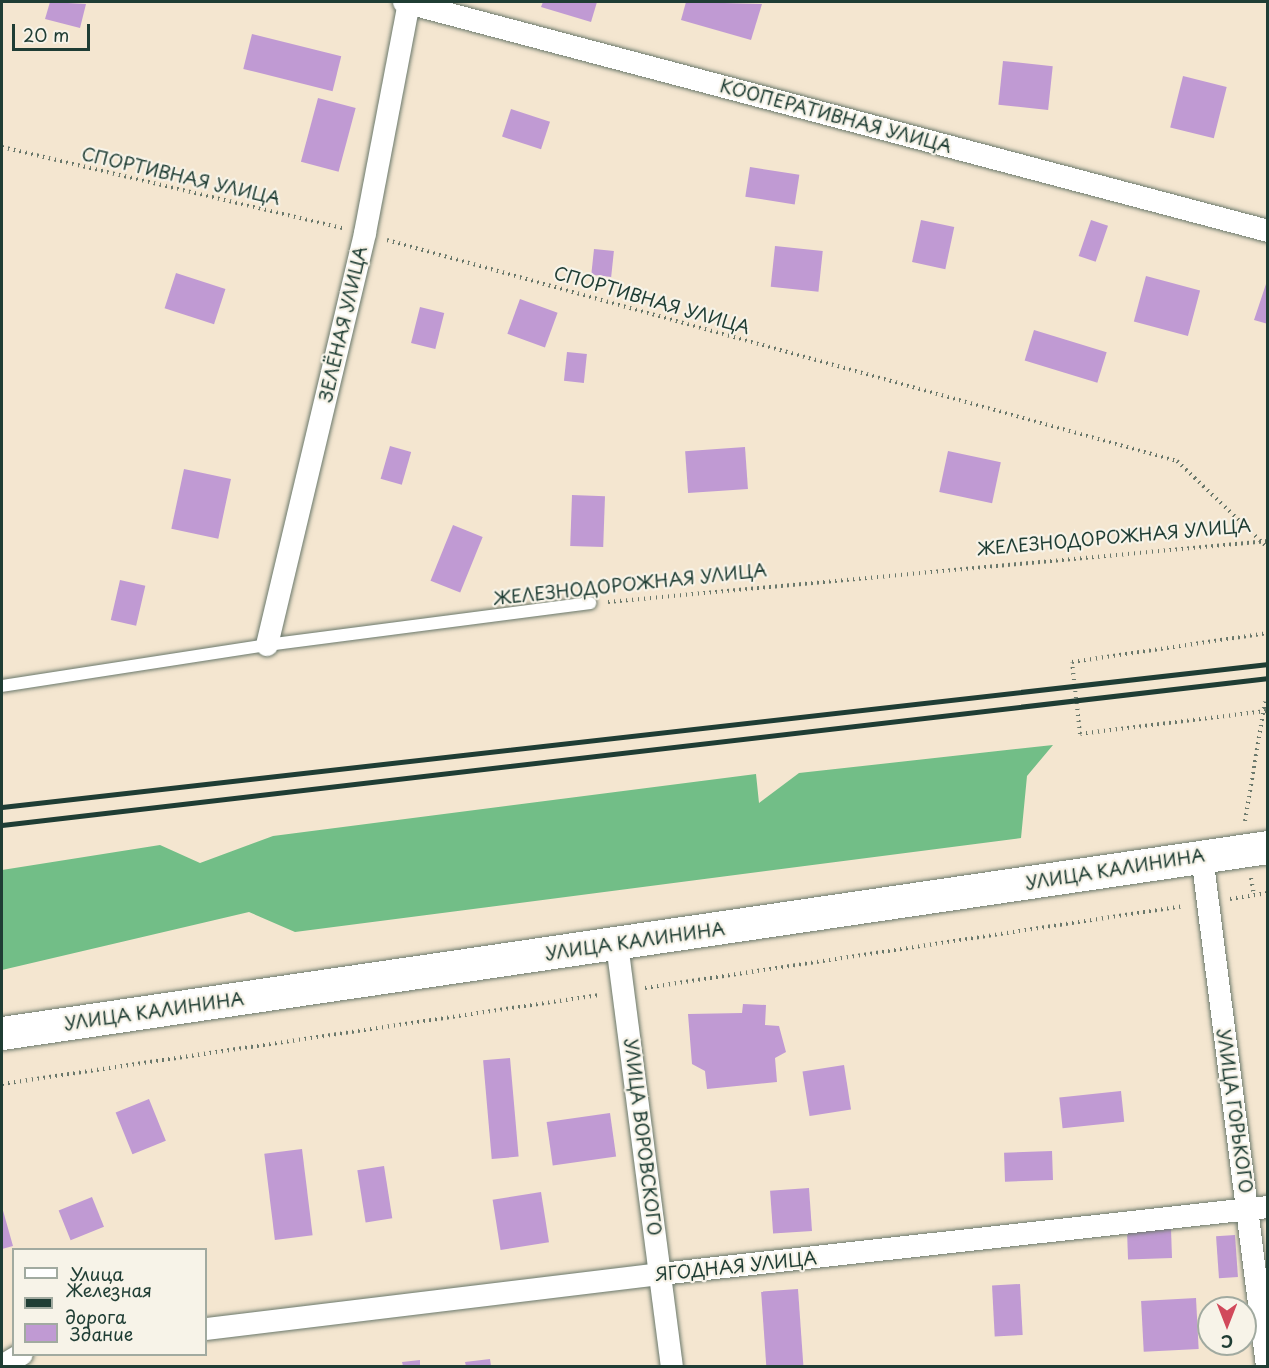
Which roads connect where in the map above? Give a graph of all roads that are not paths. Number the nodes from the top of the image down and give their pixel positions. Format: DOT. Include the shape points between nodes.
graph roads {
  1 [pos="407,2"];
  2 [pos="1268,231"];
  3 [pos="590,603"];
  4 [pos="267,645"];
  5 [pos="2,686"];
  6 [pos="1257,848"];
  7 [pos="1202,856"];
  8 [pos="617,944"];
  9 [pos="2,1033"];
  10 [pos="1258,1208"];
  11 [pos="661,1274"];
  12 [pos="207,1329"];
  13 [pos="19,1356"];
  14 [pos="2,1366"];
  15 [pos="672,1366"];
  16 [pos="1267,1366"];
  1 -- 2 [label="street, КООПЕРАТИВНАЯ УЛИЦА"];
  1 -- 4 [label="street, ЗЕЛЁНАЯ УЛИЦА" via="365,233"];
  3 -- 4 [label="lane, ЖЕЛЕЗНОДОРОЖНАЯ УЛИЦА"];
  4 -- 5 [label="lane, ЖЕЛЕЗНОДОРОЖНАЯ УЛИЦА"];
  6 -- 7 [label="main road, УЛИЦА КАЛИНИНА"];
  7 -- 8 [label="main road, УЛИЦА КАЛИНИНА"];
  7 -- 10 [label="street, УЛИЦА ГОРЬКОГО"];
  8 -- 9 [label="main road, УЛИЦА КАЛИНИНА"];
  8 -- 11 [label="street, УЛИЦА ВОРОВСКОГО"];
  10 -- 11 [label="street, ЯГОДНАЯ УЛИЦА"];
  10 -- 16 [label="street, УЛИЦА ГОРЬКОГО"];
  11 -- 12 [label="street, ЯГОДНАЯ УЛИЦА"];
  11 -- 15 [label="street, УЛИЦА ВОРОВСКОГО"];
  13 -- 14 [label="street"];
}
